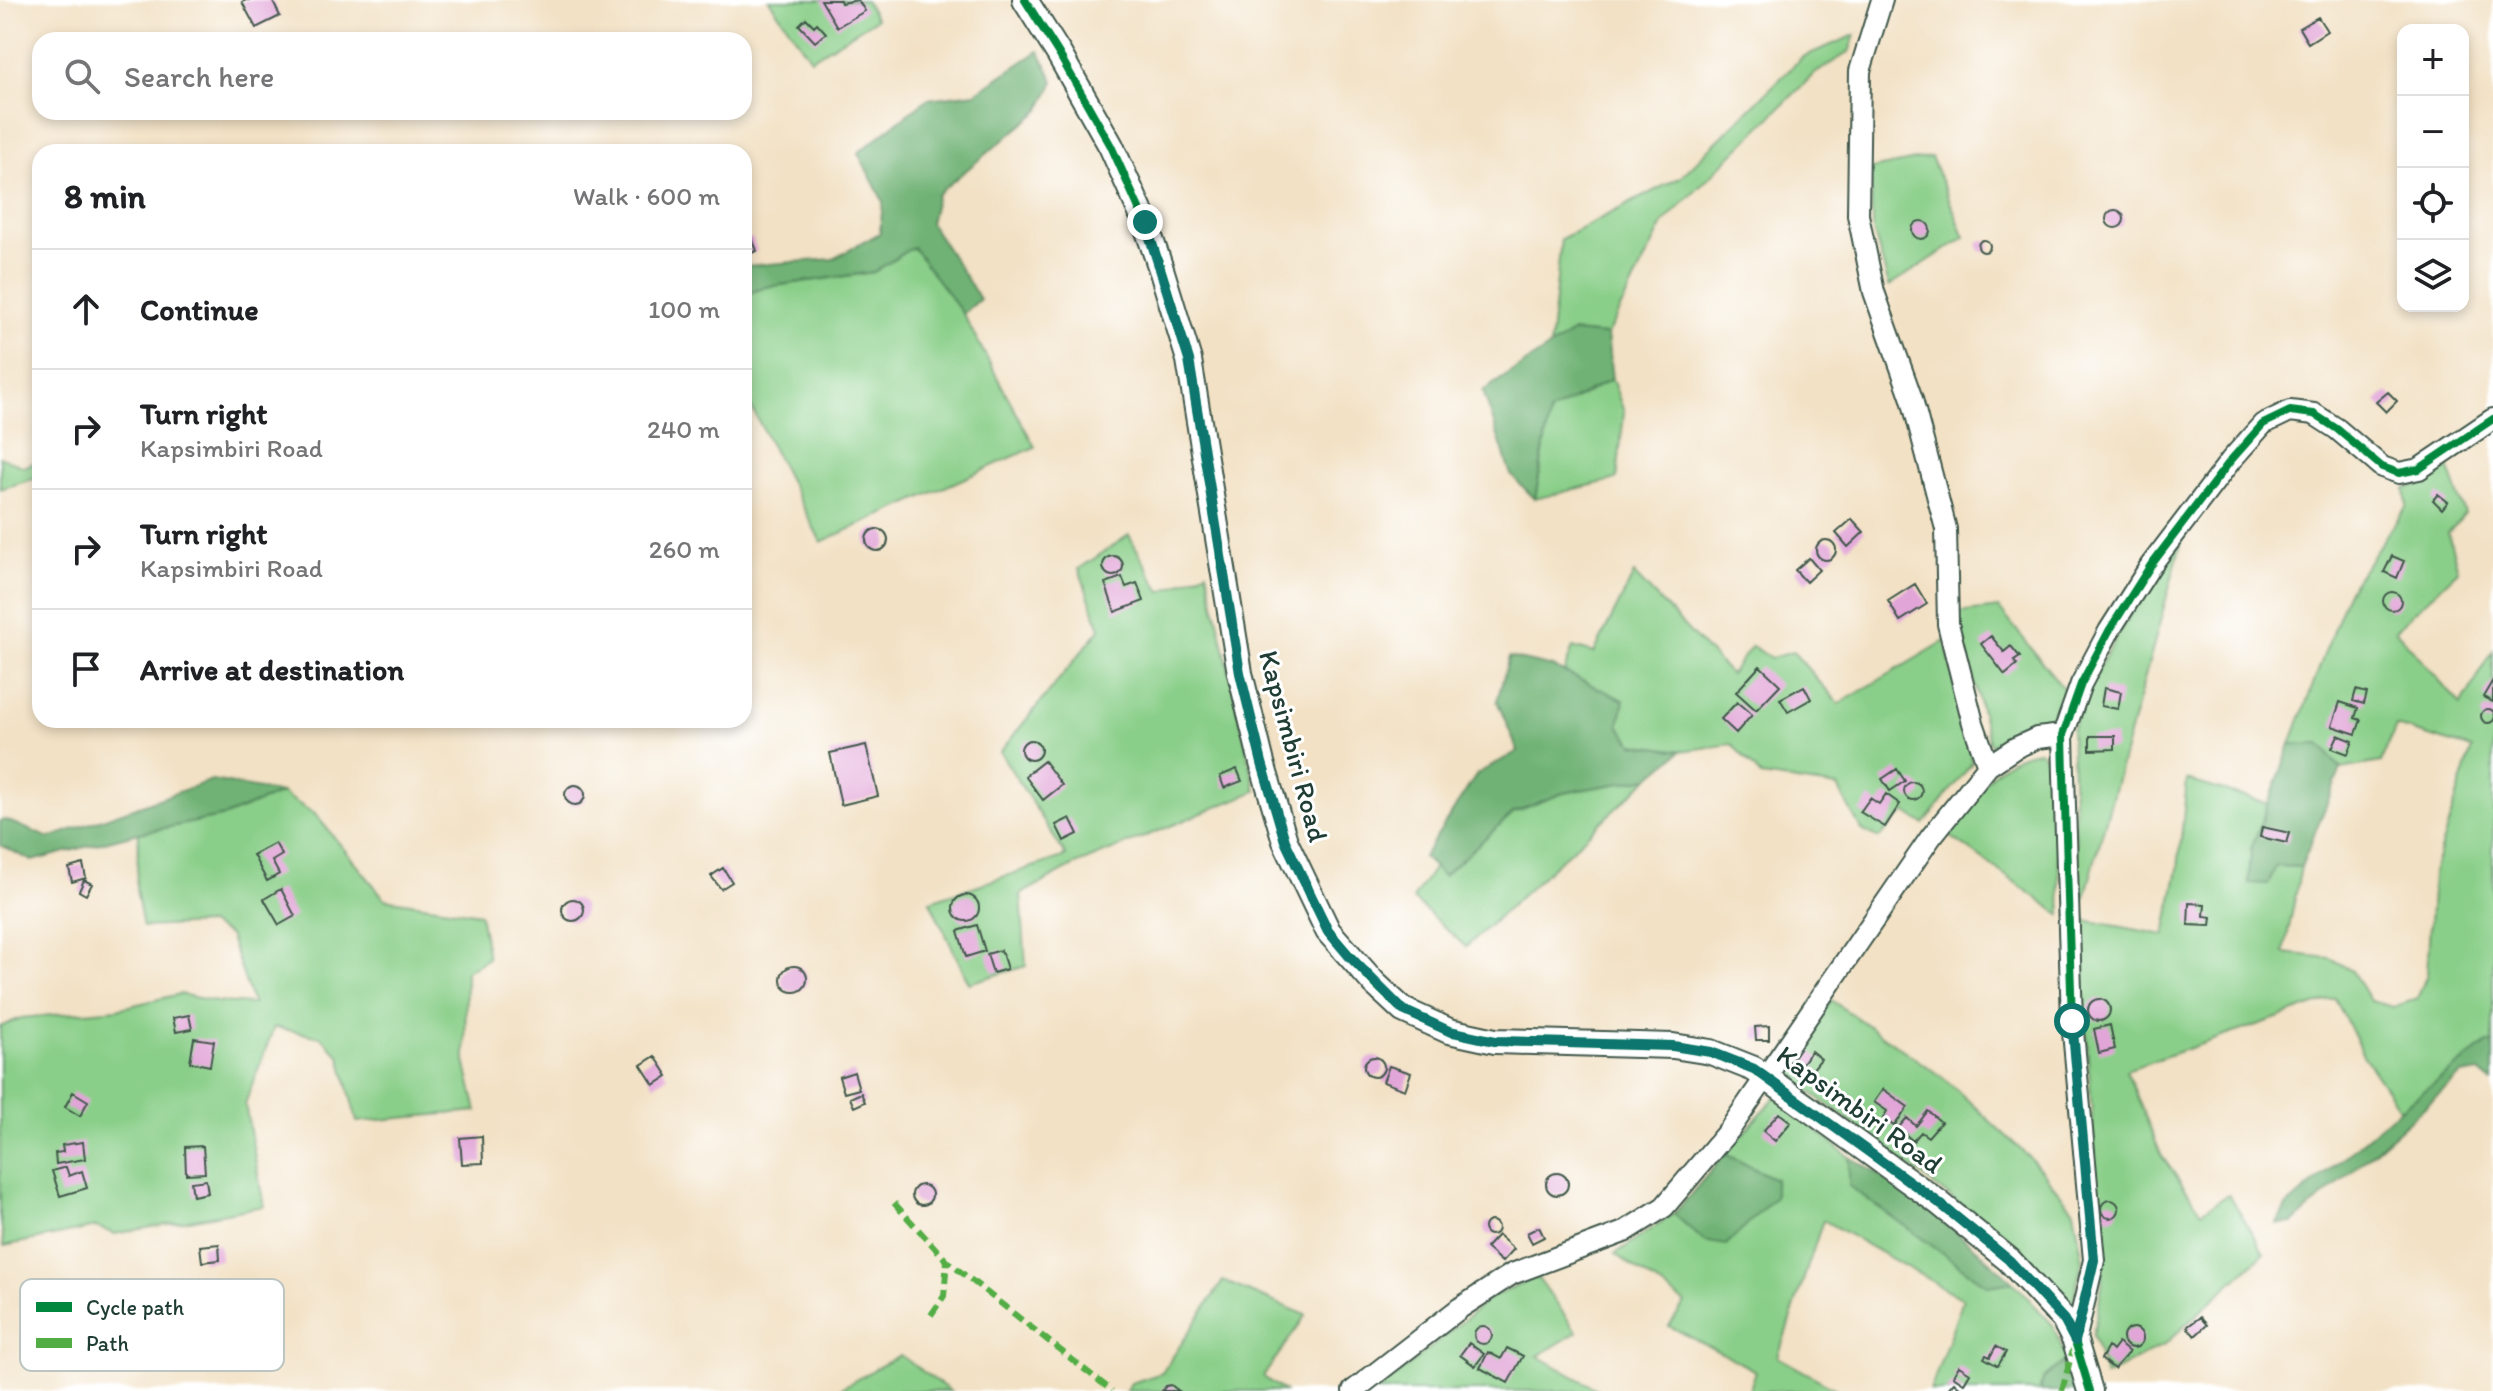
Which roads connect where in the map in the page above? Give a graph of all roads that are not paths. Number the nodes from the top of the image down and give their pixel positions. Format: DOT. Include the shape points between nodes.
graph roads {
  1 [pos="1025,0"];
  2 [pos="1882,0"];
  3 [pos="2493,419"];
  4 [pos="2063,735"];
  5 [pos="1988,766"];
  6 [pos="1767,1077"];
  7 [pos="2075,1341"];
  8 [pos="1353,1391"];
  9 [pos="2090,1391"];
  1 -- 6 [label="street, Kapsimbiri Road" via="1111,146 1162,272 1189,360 1240,673 1262,763 1285,841 1328,931 1403,1010 1449,1031 1495,1041 1673,1046 1711,1052"];
  2 -- 5 [label="street" via="1860,71 1858,215 1874,292 1912,399 1946,529 1948,624"];
  3 -- 4 [label="street" via="2419,469 2399,473 2367,457 2314,414 2290,411 2263,424 2151,565 2081,684"];
  4 -- 5 [label="street" via="2037,738"];
  4 -- 7 [label="street" via="2072,1021 2094,1260"];
  5 -- 6 [label="street" via="1931,837"];
  6 -- 7 [label="street, Kapsimbiri Road" via="2009,1260 2064,1320"];
  6 -- 8 [label="street" via="1664,1207 1624,1232 1512,1274"];
  7 -- 9 [label="street, Kapsimbiri Road"];
}
